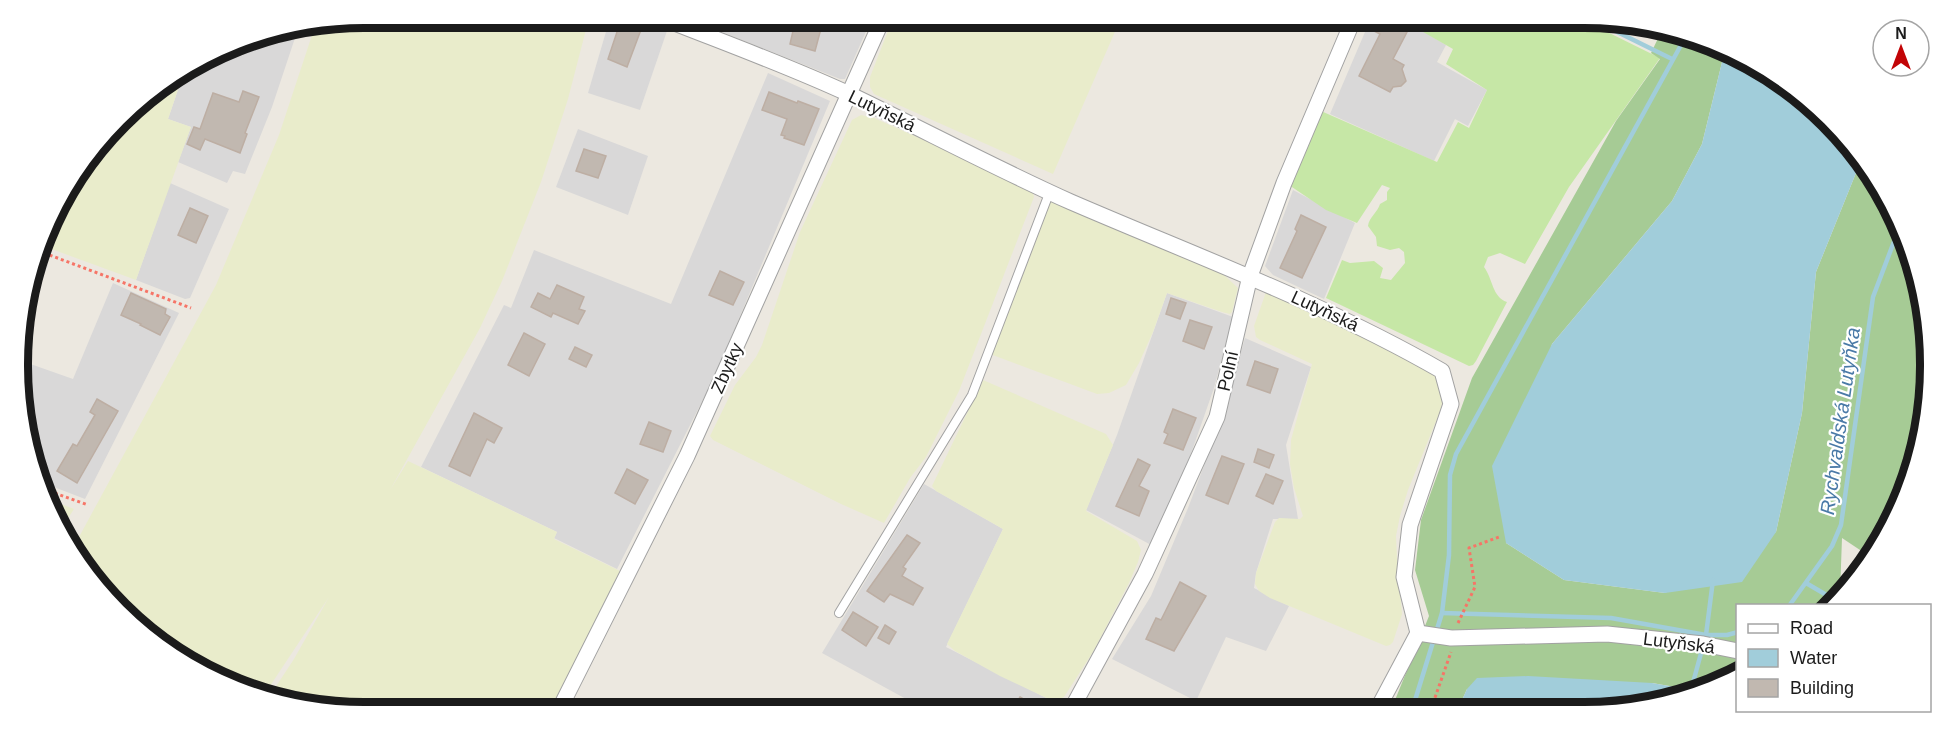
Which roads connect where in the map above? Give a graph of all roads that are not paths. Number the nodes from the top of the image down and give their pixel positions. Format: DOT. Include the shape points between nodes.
graph roads {
  1 [pos="687,28"];
  2 [pos="879,28"];
  3 [pos="1350,28"];
  4 [pos="849,94"];
  5 [pos="1050,191"];
  6 [pos="1250,276"];
  7 [pos="839,613"];
  8 [pos="1418,633"];
  9 [pos="1736,651"];
  10 [pos="563,702"];
  11 [pos="1075,702"];
  12 [pos="1381,702"];
  1 -- 4 [label="street, Lutyňská"];
  2 -- 4 [label="street, Zbytky"];
  3 -- 6 [label="street, Polní" via="1284,183"];
  4 -- 5 [label="street, Lutyňská"];
  4 -- 10 [label="street, Zbytky" via="687,456"];
  5 -- 6 [label="street, Lutyňská"];
  5 -- 7 [label="lane" via="972,395"];
  6 -- 8 [label="street, Lutyňská" via="1442,371 1451,404 1410,525 1404,577"];
  6 -- 11 [label="street, Polní" via="1217,417 1145,574"];
  8 -- 9 [label="street, Lutyňská" via="1451,638 1606,634"];
  8 -- 12 [label="street"];
}
